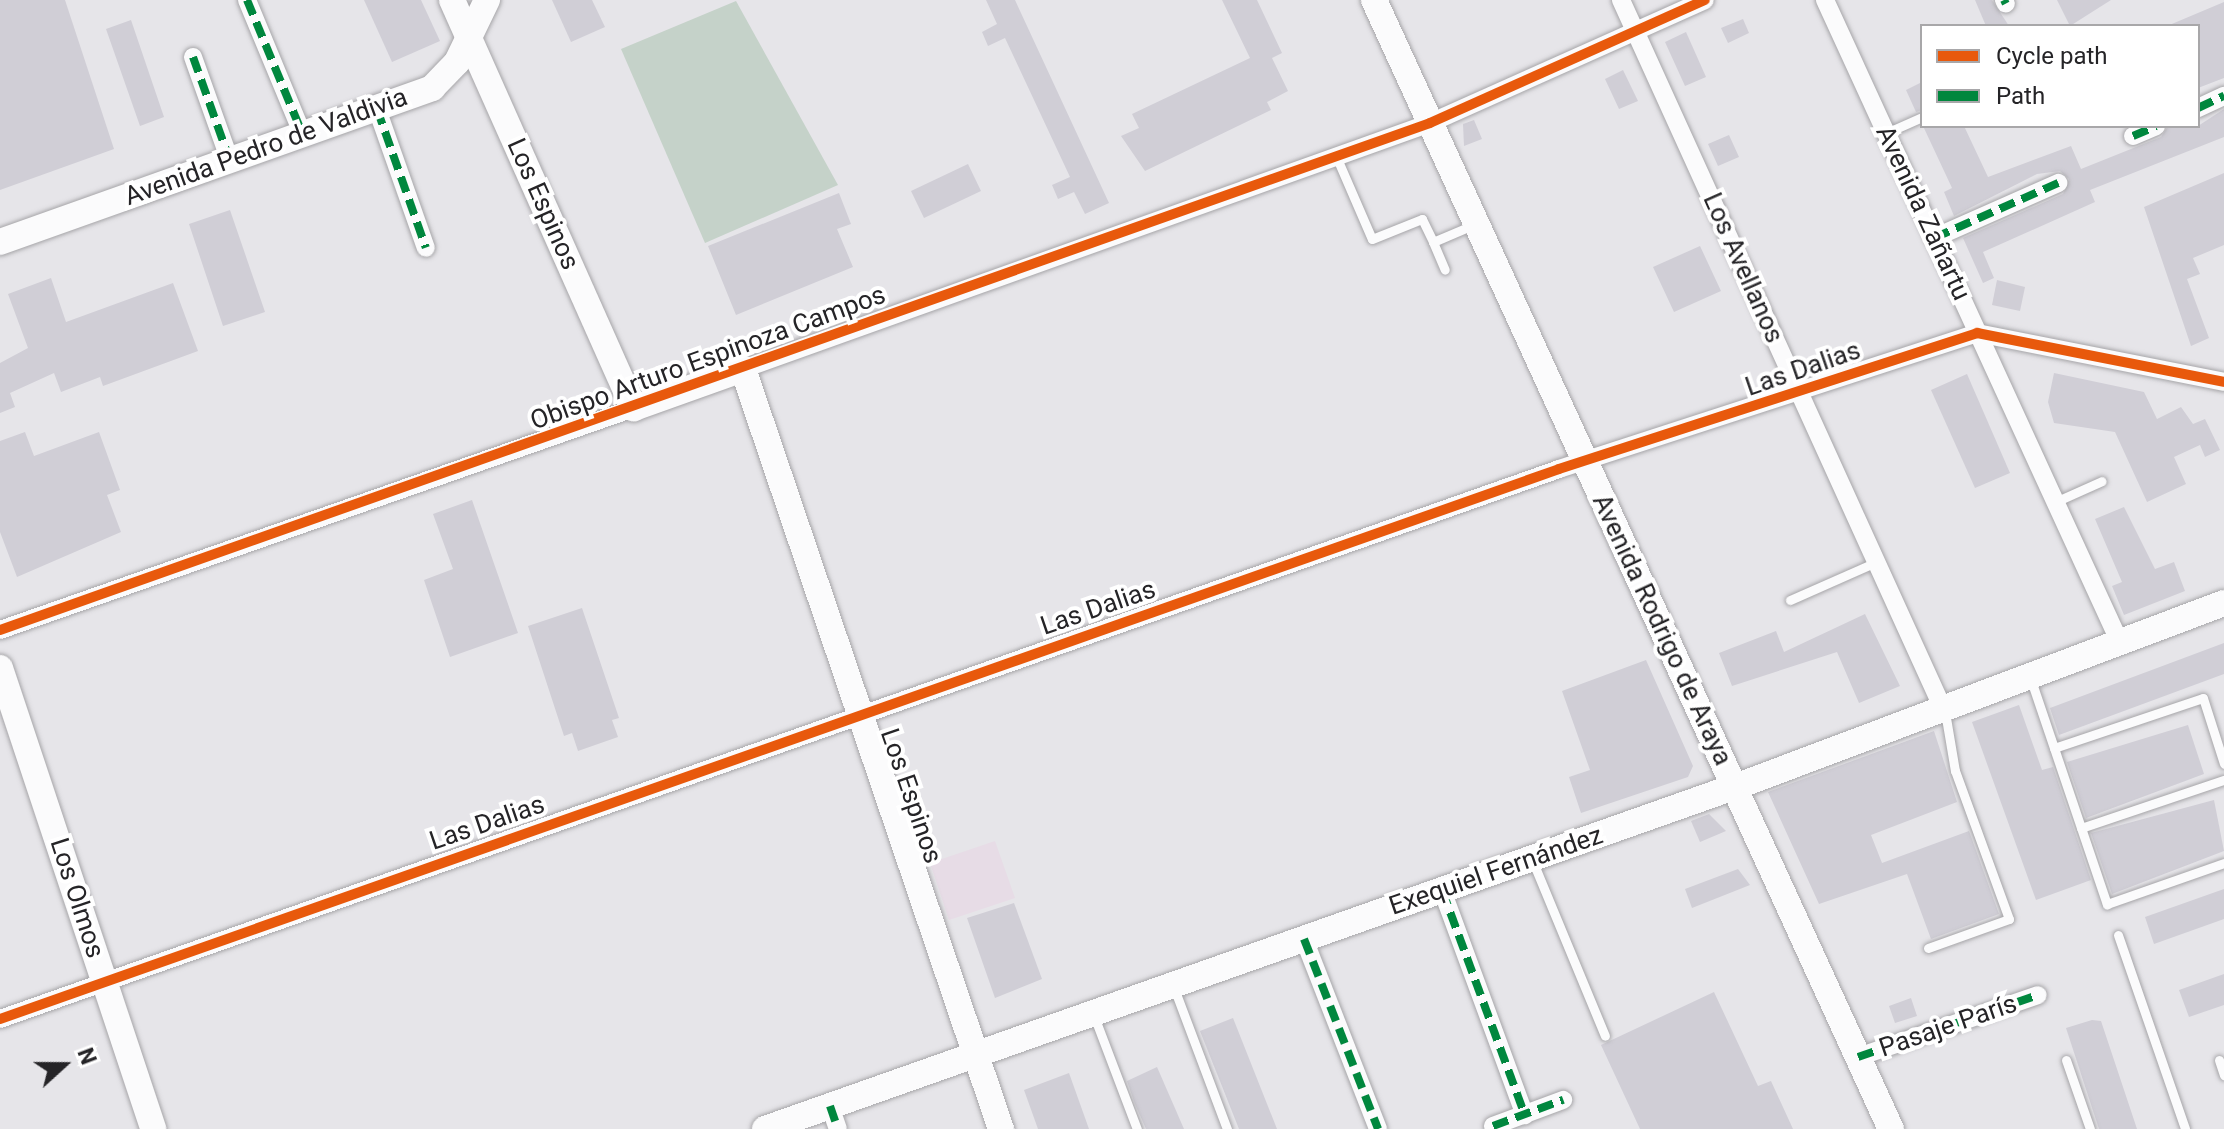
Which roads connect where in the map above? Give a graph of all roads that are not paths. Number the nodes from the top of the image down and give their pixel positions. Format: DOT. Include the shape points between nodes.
graph roads {
  1 [pos="247,0"];
  2 [pos="452,0"];
  3 [pos="487,0"];
  4 [pos="1374,0"];
  5 [pos="1621,0"];
  6 [pos="1705,0"];
  7 [pos="1825,0"];
  8 [pos="1635,31"];
  9 [pos="469,39"];
  10 [pos="193,57"];
  11 [pos="2224,96"];
  12 [pos="2200,107"];
  13 [pos="377,109"];
  14 [pos="1920,118"];
  15 [pos="1430,123"];
  16 [pos="2151,128"];
  17 [pos="1886,133"];
  18 [pos="303,135"];
  19 [pos="2133,136"];
  20 [pos="1336,156"];
  21 [pos="230,161"];
  22 [pos="2058,183"];
  23 [pos="1476,224"];
  24 [pos="1934,238"];
  25 [pos="0,242"];
  26 [pos="1433,242"];
  27 [pos="426,248"];
  28 [pos="1445,270"];
  29 [pos="1977,333"];
  30 [pos="743,369"];
  31 [pos="2224,382"];
  32 [pos="1800,394"];
  33 [pos="634,408"];
  34 [pos="1584,463"];
  35 [pos="2102,481"];
  36 [pos="2055,502"];
  37 [pos="1876,562"];
  38 [pos="1790,600"];
  39 [pos="2224,603"];
  40 [pos="0,630"];
  41 [pos="2121,645"];
  42 [pos="0,668"];
  43 [pos="2031,680"];
  44 [pos="1944,711"];
  45 [pos="860,715"];
  46 [pos="2054,748"];
  47 [pos="2224,764"];
  48 [pos="2224,780"];
  49 [pos="1734,787"];
  50 [pos="2081,828"];
  51 [pos="1532,859"];
  52 [pos="2224,863"];
  53 [pos="1442,890"];
  54 [pos="2118,935"];
  55 [pos="1304,939"];
  56 [pos="1928,948"];
  57 [pos="104,982"];
  58 [pos="1173,985"];
  59 [pos="2038,995"];
  60 [pos="1093,1013"];
  61 [pos="0,1019"];
  62 [pos="1605,1036"];
  63 [pos="976,1055"];
  64 [pos="1858,1057"];
  65 [pos="2066,1060"];
  66 [pos="2219,1060"];
  67 [pos="2224,1075"];
  68 [pos="1563,1100"];
  69 [pos="1525,1115"];
  70 [pos="834,1118"];
  71 [pos="1493,1126"];
  72 [pos="153,1129"];
  73 [pos="765,1129"];
  74 [pos="1001,1129"];
  75 [pos="1137,1129"];
  76 [pos="1227,1129"];
  77 [pos="1378,1129"];
  78 [pos="1891,1129"];
  79 [pos="2090,1129"];
  80 [pos="2185,1129"];
  1 -- 18 [label="street"];
  2 -- 9 [label="street, Los Espinos"];
  3 -- 9 [label="street, Avenida Pedro de Valdivia"];
  4 -- 15 [label="street, Avenida Rodrigo de Araya"];
  5 -- 8 [label="street, Los Avellanos"];
  6 -- 8 [label="street, Obispo Arturo Espinoza Campos"];
  7 -- 17 [label="street, Avenida Zañartu"];
  8 -- 15 [label="street, Obispo Arturo Espinoza Campos"];
  8 -- 32 [label="street, Los Avellanos"];
  9 -- 13 [label="street, Avenida Pedro de Valdivia" via="439,83"];
  9 -- 33 [label="street, Los Espinos"];
  10 -- 21 [label="street"];
  11 -- 12 [label="street"];
  13 -- 18 [label="street, Avenida Pedro de Valdivia"];
  13 -- 27 [label="street"];
  14 -- 17 [label="lane"];
  15 -- 20 [label="street, Obispo Arturo Espinoza Campos"];
  15 -- 23 [label="street, Avenida Rodrigo de Araya"];
  16 -- 19 [label="street"];
  17 -- 24 [label="street, Avenida Zañartu"];
  18 -- 21 [label="street, Avenida Pedro de Valdivia"];
  20 -- 26 [label="lane" via="1372,239 1422,219"];
  20 -- 30 [label="street, Obispo Arturo Espinoza Campos"];
  21 -- 25 [label="street, Avenida Pedro de Valdivia"];
  22 -- 24 [label="street"];
  23 -- 26 [label="lane"];
  23 -- 34 [label="street, Avenida Rodrigo de Araya"];
  24 -- 29 [label="street, Avenida Zañartu"];
  26 -- 28 [label="lane"];
  29 -- 31 [label="street"];
  29 -- 32 [label="street, Las Dalias"];
  29 -- 36 [label="street, Avenida Zañartu"];
  30 -- 33 [label="street, Obispo Arturo Espinoza Campos"];
  30 -- 45 [label="street, Los Espinos"];
  32 -- 34 [label="street, Las Dalias"];
  32 -- 37 [label="street, Los Avellanos"];
  33 -- 40 [label="street, Obispo Arturo Espinoza Campos"];
  34 -- 45 [label="street, Las Dalias"];
  34 -- 49 [label="street, Avenida Rodrigo de Araya"];
  35 -- 36 [label="lane"];
  36 -- 41 [label="street, Avenida Zañartu"];
  37 -- 38 [label="lane"];
  37 -- 44 [label="street, Los Avellanos"];
  39 -- 41 [label="street, Exequiel Fernández"];
  41 -- 43 [label="street, Exequiel Fernández"];
  42 -- 57 [label="street, Los Olmos"];
  43 -- 44 [label="street, Exequiel Fernández"];
  43 -- 46 [label="lane"];
  44 -- 49 [label="street, Exequiel Fernández"];
  44 -- 56 [label="lane" via="1955,771 2009,919"];
  45 -- 57 [label="street, Las Dalias"];
  45 -- 63 [label="street, Los Espinos"];
  46 -- 47 [label="lane" via="2203,698"];
  46 -- 50 [label="lane"];
  48 -- 50 [label="lane"];
  49 -- 51 [label="street, Exequiel Fernández"];
  49 -- 64 [label="street, Avenida Rodrigo de Araya"];
  50 -- 52 [label="lane" via="2107,904"];
  51 -- 53 [label="street, Exequiel Fernández"];
  51 -- 62 [label="lane"];
  53 -- 55 [label="street, Exequiel Fernández"];
  53 -- 69 [label="street"];
  54 -- 80 [label="lane"];
  55 -- 58 [label="street, Exequiel Fernández"];
  55 -- 77 [label="street"];
  57 -- 61 [label="street, Las Dalias"];
  57 -- 72 [label="street, Los Olmos"];
  58 -- 60 [label="street, Exequiel Fernández"];
  58 -- 76 [label="lane"];
  59 -- 64 [label="street, Pasaje París"];
  60 -- 63 [label="street, Exequiel Fernández"];
  60 -- 75 [label="lane"];
  63 -- 70 [label="street, Exequiel Fernández"];
  63 -- 74 [label="street, Los Espinos"];
  64 -- 78 [label="street, Avenida Rodrigo de Araya"];
  65 -- 79 [label="lane"];
  66 -- 67 [label="lane"];
  68 -- 69 [label="street"];
  69 -- 71 [label="street"];
  70 -- 73 [label="street, Exequiel Fernández"];
}
